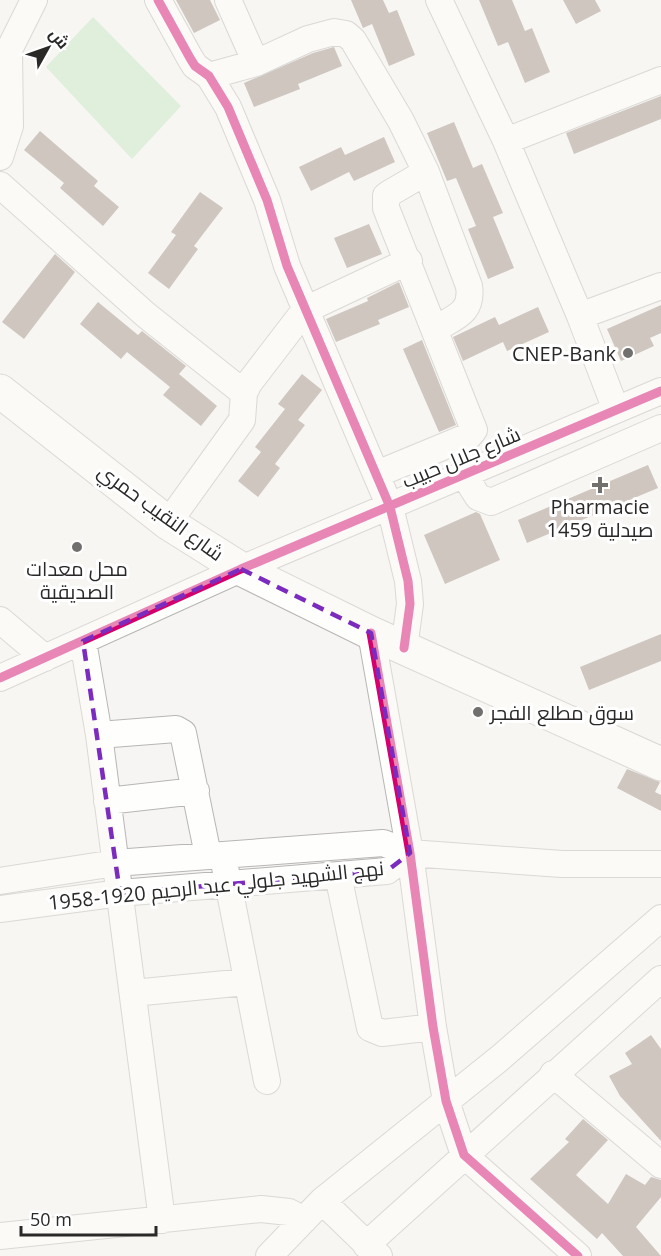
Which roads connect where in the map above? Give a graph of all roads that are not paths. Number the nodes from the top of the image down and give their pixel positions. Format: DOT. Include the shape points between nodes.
graph roads {
  1 [pos="34,0"];
  2 [pos="158,0"];
  3 [pos="439,0"];
  4 [pos="230,1"];
  5 [pos="256,63"];
  6 [pos="209,76"];
  7 [pos="661,80"];
  8 [pos="506,141"];
  9 [pos="0,157"];
  10 [pos="426,172"];
  11 [pos="0,185"];
  12 [pos="409,261"];
  13 [pos="661,286"];
  14 [pos="305,310"];
  15 [pos="580,316"];
  16 [pos="435,329"];
  17 [pos="0,391"];
  18 [pos="661,391"];
  19 [pos="244,393"];
  20 [pos="616,410"];
  21 [pos="661,428"];
  22 [pos="377,474"];
  23 [pos="464,475"];
  24 [pos="390,507"];
  25 [pos="168,523"];
  26 [pos="241,569"];
  27 [pos="0,620"];
  28 [pos="371,633"];
  29 [pos="83,641"];
  30 [pos="404,648"];
  31 [pos="45,658"];
  32 [pos="0,678"];
  33 [pos="99,735"];
  34 [pos="661,764"];
  35 [pos="196,791"];
  36 [pos="107,801"];
  37 [pos="410,853"];
  38 [pos="215,855"];
  39 [pos="116,863"];
  40 [pos="661,864"];
  41 [pos="338,875"];
  42 [pos="0,881"];
  43 [pos="230,883"];
  44 [pos="120,893"];
  45 [pos="0,909"];
  46 [pos="661,918"];
  47 [pos="661,979"];
  48 [pos="246,982"];
  49 [pos="132,993"];
  50 [pos="433,1027"];
  51 [pos="553,1074"];
  52 [pos="267,1081"];
  53 [pos="446,1101"];
  54 [pos="464,1155"];
  55 [pos="659,1160"];
  56 [pos="322,1201"];
  57 [pos="162,1220"];
  58 [pos="304,1220"];
  59 [pos="0,1236"];
  60 [pos="373,1250"];
  61 [pos="269,1256"];
  62 [pos="578,1256"];
  1 -- 9 [label="street" via="9,50 10,126"];
  2 -- 6 [label="street" via="195,66"];
  3 -- 8 [label="street"];
  4 -- 5 [label="street"];
  5 -- 6 [label="street"];
  5 -- 10 [label="street" via="308,39 334,32 346,34 401,121"];
  6 -- 14 [label="street" via="228,107 267,200"];
  7 -- 8 [label="street"];
  8 -- 15 [label="street"];
  10 -- 12 [label="street" via="386,196 386,208"];
  10 -- 16 [label="street" via="470,294 467,308"];
  11 -- 19 [label="street" via="146,315"];
  12 -- 14 [label="street"];
  12 -- 16 [label="street"];
  13 -- 15 [label="street"];
  14 -- 19 [label="street"];
  14 -- 22 [label="street"];
  15 -- 20 [label="street"];
  16 -- 22 [label="street" via="474,430 469,436"];
  17 -- 25 [label="main road, شارع النقيب حمري"];
  18 -- 20 [label="street, شارع جلال حبيب"];
  19 -- 25 [label="street" via="242,420"];
  20 -- 23 [label="street, شارع جلال حبيب"];
  21 -- 23 [label="street" via="491,502 478,497"];
  22 -- 24 [label="street"];
  23 -- 24 [label="street, شارع جلال حبيب"];
  24 -- 26 [label="street, شارع جلال حبيب"];
  24 -- 30 [label="street" via="408,581 410,604"];
  25 -- 26 [label="main road, شارع النقيب حمري"];
  26 -- 28 [label="main road, شارع النقيب حمري"];
  26 -- 29 [label="street, شارع جلال حبيب"];
  27 -- 31 [label="street"];
  28 -- 30 [label="main road, شارع النقيب حمري"];
  28 -- 37 [label="street"];
  29 -- 31 [label="street, شارع جلال حبيب"];
  29 -- 33 [label="street"];
  30 -- 34 [label="main road, شارع النقيب حمري"];
  31 -- 32 [label="street, شارع جلال حبيب"];
  33 -- 35 [label="street" via="180,730 186,739"];
  33 -- 36 [label="street"];
  35 -- 36 [label="street"];
  35 -- 38 [label="street"];
  36 -- 39 [label="street"];
  37 -- 38 [label="street, نهج الشهيد جلولي عبد الرحيم 1920-1958" via="383,843"];
  37 -- 40 [label="street" via="562,864"];
  37 -- 41 [label="street, نهج الشهيد جلولي عبد الرحيم 1920-1958" via="387,871"];
  37 -- 50 [label="street"];
  38 -- 39 [label="street, نهج الشهيد جلولي عبد الرحيم 1920-1958"];
  38 -- 43 [label="street"];
  39 -- 42 [label="street, نهج الشهيد جلولي عبد الرحيم 1920-1958"];
  39 -- 44 [label="street"];
  41 -- 43 [label="street, نهج الشهيد جلولي عبد الرحيم 1920-1958"];
  41 -- 50 [label="street" via="370,1028 382,1033"];
  43 -- 44 [label="street, نهج الشهيد جلولي عبد الرحيم 1920-1958"];
  43 -- 48 [label="street"];
  44 -- 45 [label="street, نهج الشهيد جلولي عبد الرحيم 1920-1958"];
  44 -- 49 [label="street"];
  46 -- 53 [label="street"];
  47 -- 51 [label="street"];
  48 -- 49 [label="street"];
  48 -- 52 [label="street"];
  49 -- 57 [label="street"];
  50 -- 53 [label="street"];
  51 -- 54 [label="street"];
  51 -- 55 [label="street"];
  53 -- 54 [label="street"];
  53 -- 56 [label="street"];
  54 -- 60 [label="street"];
  54 -- 62 [label="street"];
  56 -- 58 [label="street"];
  56 -- 60 [label="street"];
  57 -- 58 [label="street" via="261,1209 288,1212"];
  57 -- 59 [label="street"];
  58 -- 61 [label="street"];
}
